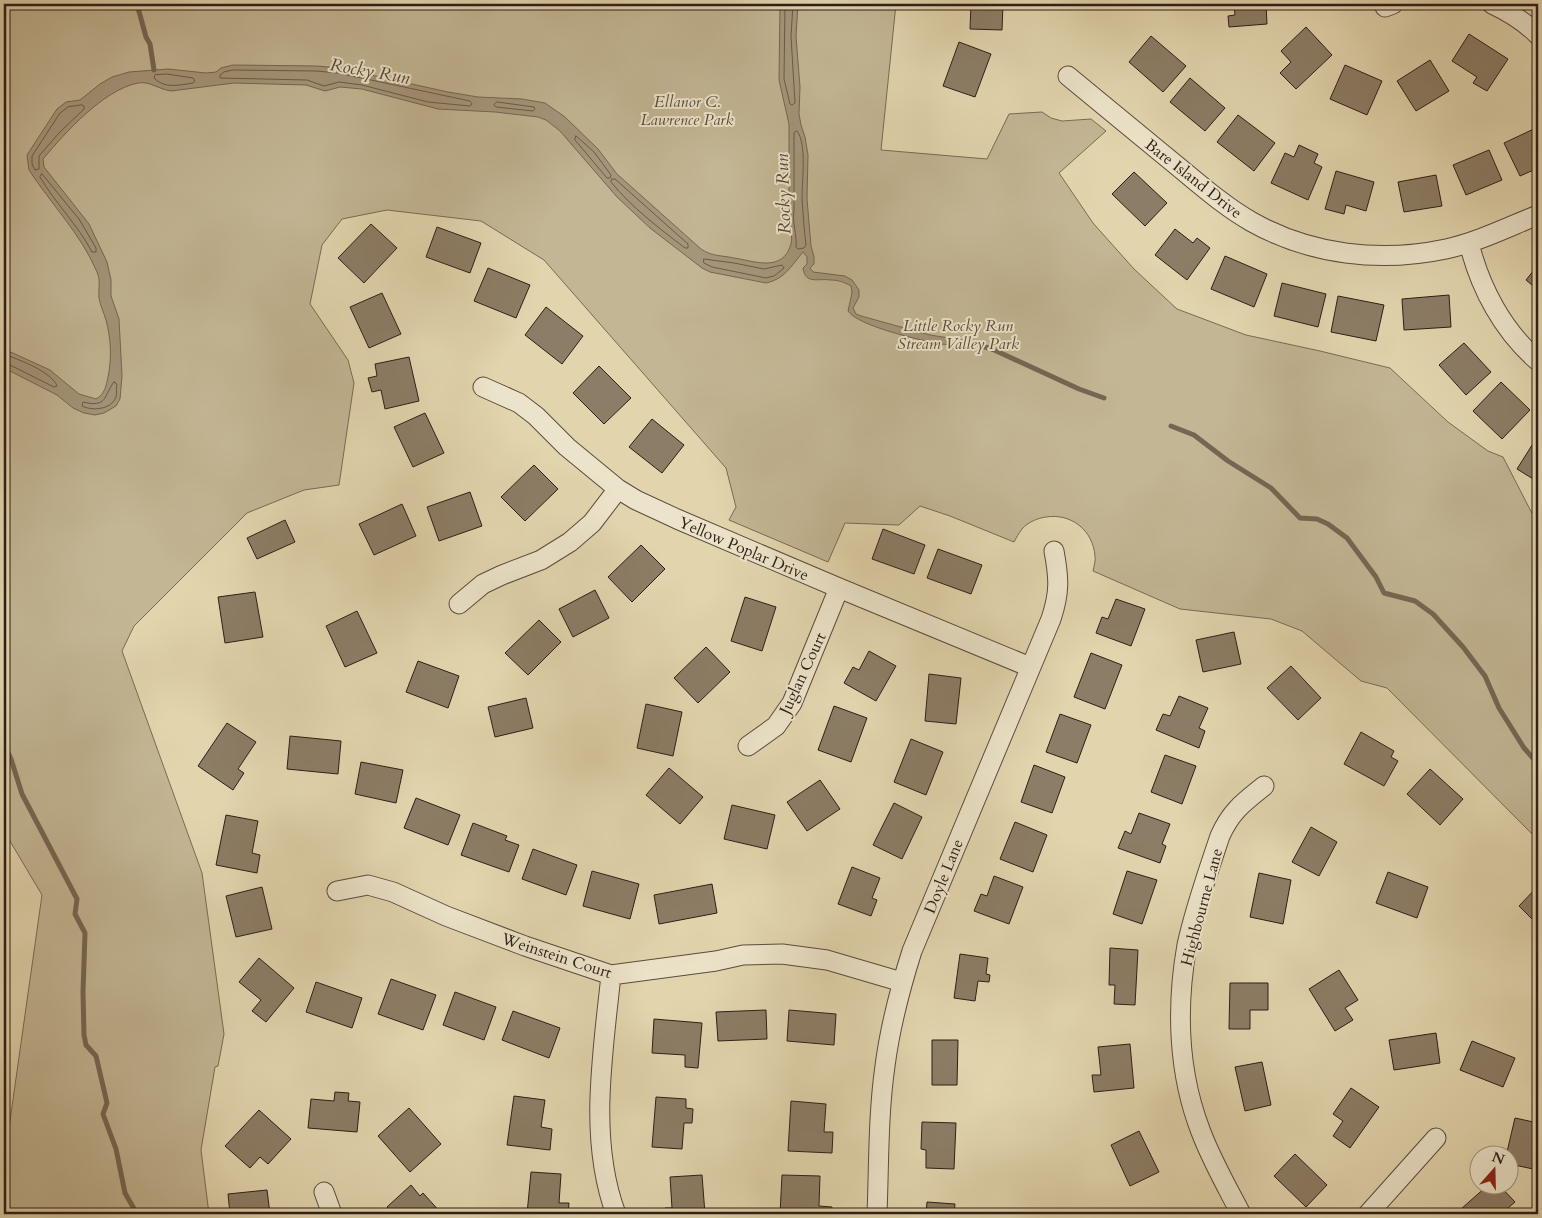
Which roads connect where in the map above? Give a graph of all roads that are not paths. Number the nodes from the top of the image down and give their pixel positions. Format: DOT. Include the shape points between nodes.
graph roads {
  1 [pos="1492,4"];
  2 [pos="1538,35"];
  3 [pos="1068,76"];
  4 [pos="1538,215"];
  5 [pos="1469,243"];
  6 [pos="1538,361"];
  7 [pos="483,387"];
  8 [pos="618,490"];
  9 [pos="1054,551"];
  10 [pos="839,588"];
  11 [pos="460,604"];
  12 [pos="1030,666"];
  13 [pos="748,746"];
  14 [pos="1264,786"];
  15 [pos="337,891"];
  16 [pos="611,975"];
  17 [pos="902,982"];
  18 [pos="1436,1138"];
  19 [pos="324,1192"];
  20 [pos="332,1214"];
  21 [pos="616,1214"];
  22 [pos="877,1214"];
  23 [pos="1242,1214"];
  24 [pos="1368,1214"];
  1 -- 2 [label="street" via="1504,9"];
  3 -- 5 [label="street, Bare Island Drive" via="1222,202 1252,222 1280,235 1326,250 1376,256 1418,254"];
  4 -- 5 [label="street, Bare Island Drive"];
  5 -- 6 [label="street" via="1480,281 1495,310 1511,333"];
  7 -- 8 [label="street, Yellow Poplar Drive" via="519,403"];
  8 -- 10 [label="street, Yellow Poplar Drive" via="677,519"];
  8 -- 11 [label="street" via="592,523 570,542 541,560 483,584"];
  9 -- 12 [label="street, Doyle Lane" via="1059,577 1056,605"];
  10 -- 12 [label="street, Yellow Poplar Drive"];
  10 -- 13 [label="street, Juglan Court" via="792,704 776,726"];
  12 -- 17 [label="street, Doyle Lane"];
  14 -- 23 [label="street, Highbourne Lane" via="1236,808 1220,836 1195,915 1182,984 1181,1044 1192,1106 1201,1132"];
  15 -- 16 [label="street, Weinstein Court" via="368,885 385,890 525,946"];
  16 -- 17 [label="street, Weinstein Court" via="743,955 782,954 827,960"];
  16 -- 21 [label="street" via="601,1070 601,1146 610,1199"];
  17 -- 22 [label="street, Doyle Lane" via="885,1066"];
  18 -- 24 [label="street"];
  19 -- 20 [label="street"];
}
